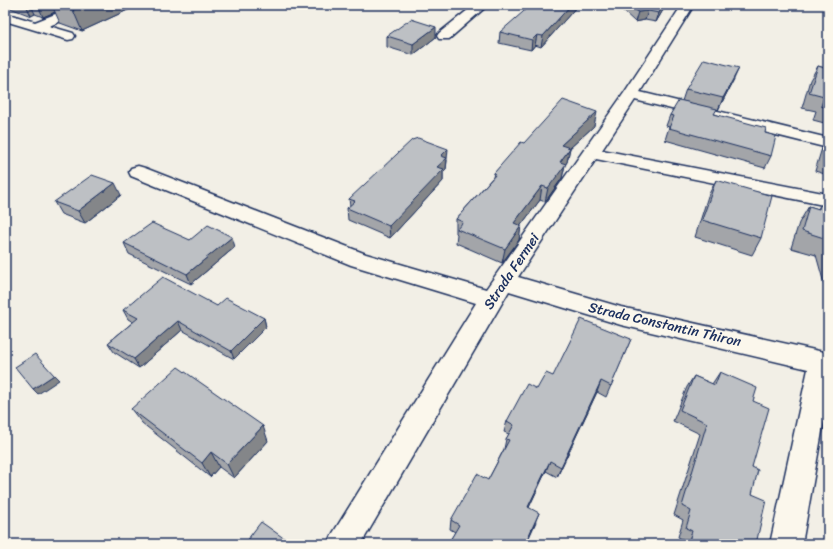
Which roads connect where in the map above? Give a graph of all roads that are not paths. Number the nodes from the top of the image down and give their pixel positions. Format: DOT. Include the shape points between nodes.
graph roads {
  1 [pos="89,5"];
  2 [pos="482,5"];
  3 [pos="688,5"];
  4 [pos="5,17"];
  5 [pos="36,27"];
  6 [pos="68,36"];
  7 [pos="444,36"];
  8 [pos="631,94"];
  9 [pos="828,143"];
  10 [pos="590,153"];
  11 [pos="138,172"];
  12 [pos="828,200"];
  13 [pos="497,290"];
  14 [pos="825,363"];
  15 [pos="344,544"];
  16 [pos="786,544"];
  1 -- 5 [label="street"];
  2 -- 7 [label="street"];
  3 -- 8 [label="street, Strada Fermei"];
  4 -- 5 [label="street"];
  5 -- 6 [label="street"];
  8 -- 9 [label="street"];
  8 -- 10 [label="street, Strada Fermei"];
  10 -- 12 [label="street"];
  10 -- 13 [label="street, Strada Fermei"];
  11 -- 13 [label="street, Strada Constantin Thiron" via="359,260"];
  13 -- 14 [label="street, Strada Constantin Thiron"];
  13 -- 15 [label="street, Strada Fermei"];
  14 -- 16 [label="street"];
}
